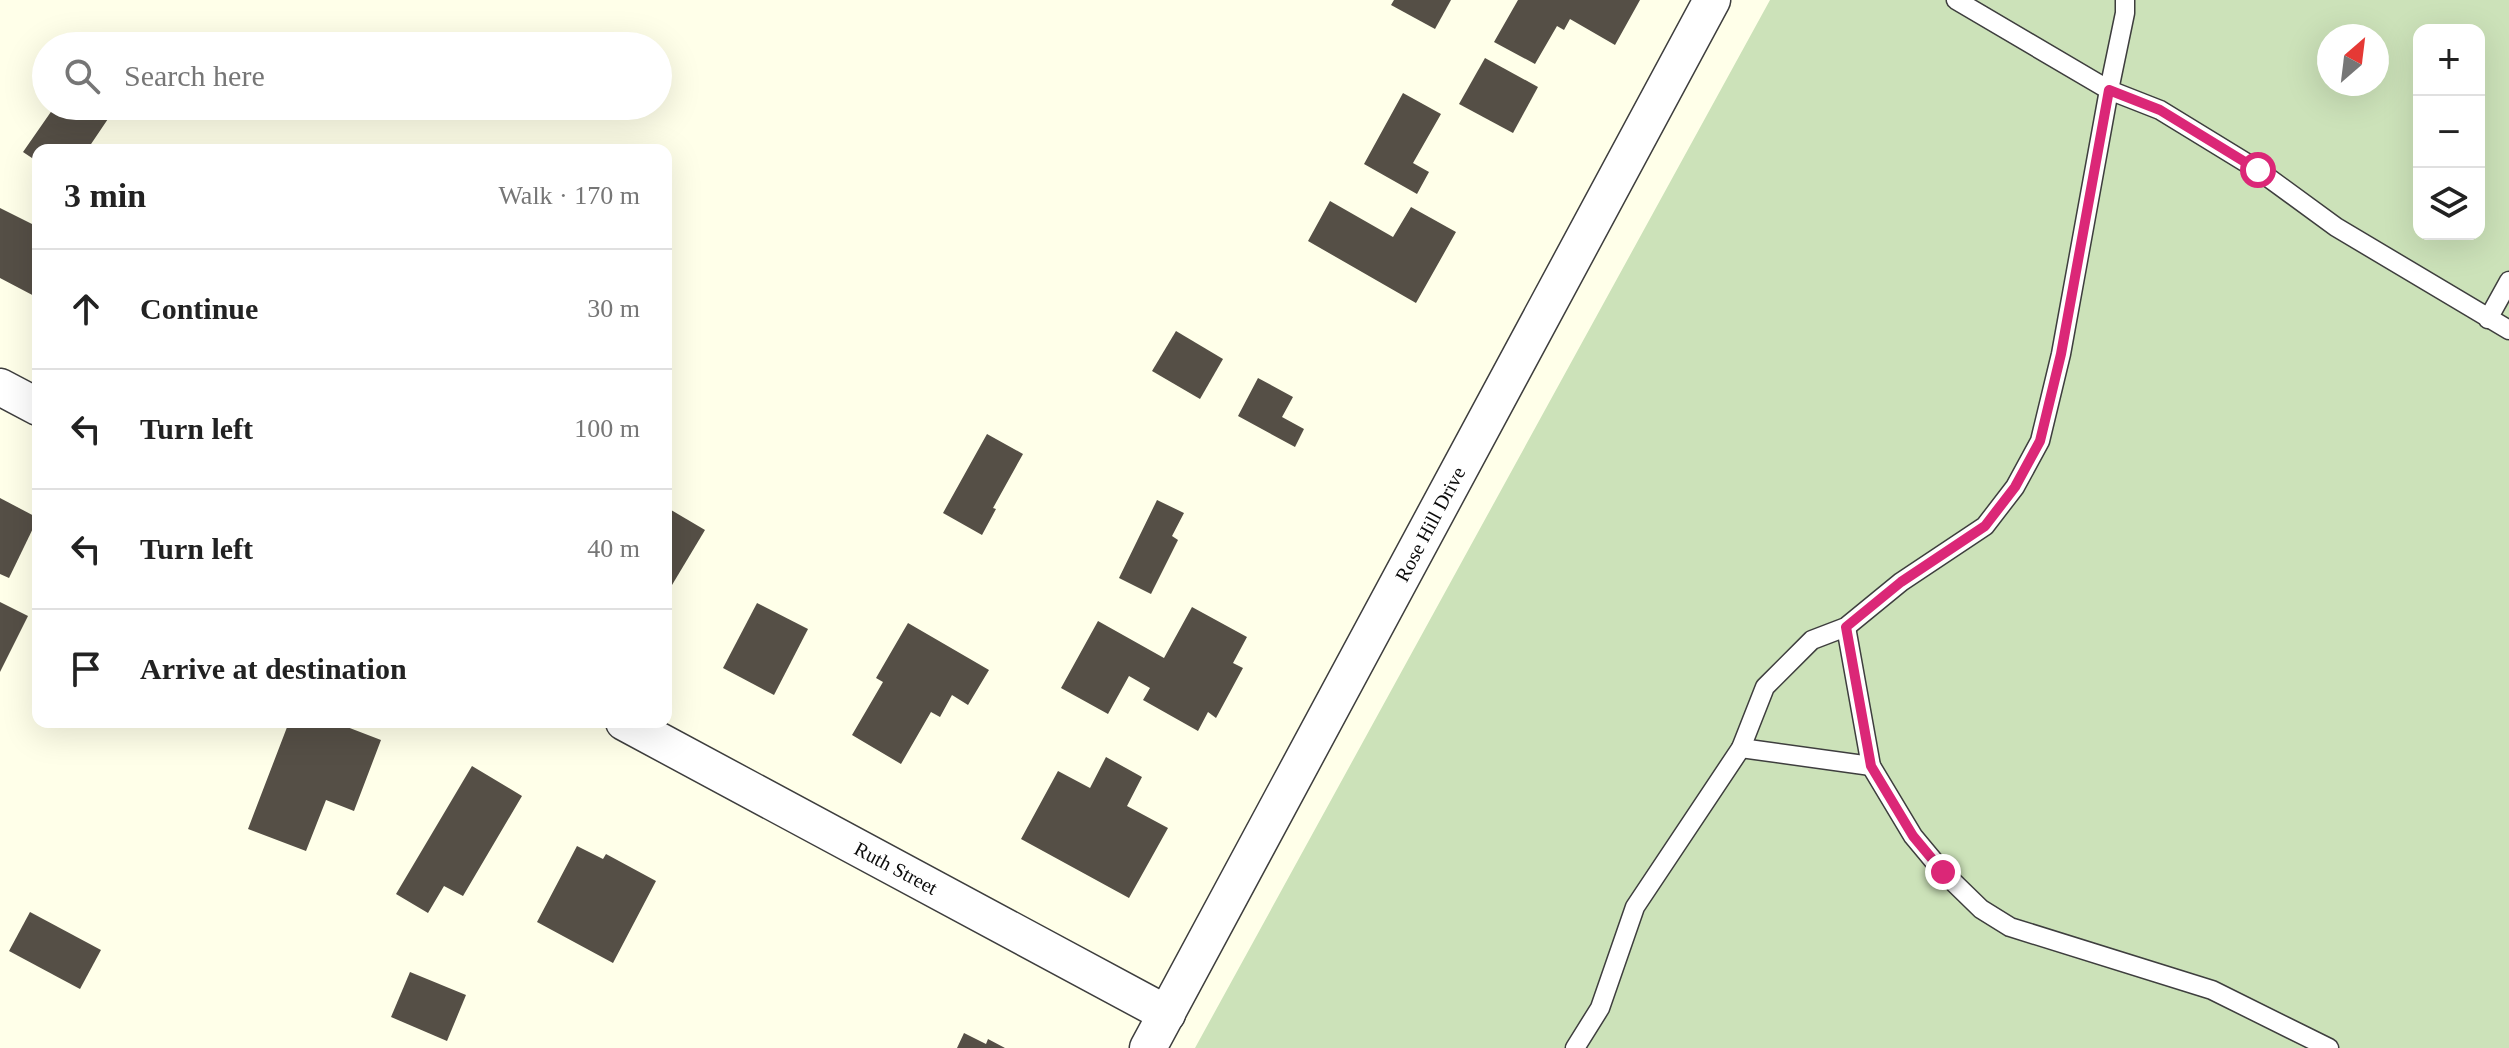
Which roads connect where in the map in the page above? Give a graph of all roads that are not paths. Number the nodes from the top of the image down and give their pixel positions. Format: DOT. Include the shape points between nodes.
graph roads {
  1 [pos="1712,0"];
  2 [pos="1956,0"];
  3 [pos="2125,0"];
  4 [pos="2109,90"];
  5 [pos="2509,281"];
  6 [pos="2488,319"];
  7 [pos="2509,330"];
  8 [pos="0,387"];
  9 [pos="32,404"];
  10 [pos="1846,627"];
  11 [pos="635,728"];
  12 [pos="1741,748"];
  13 [pos="1871,766"];
  14 [pos="1167,1014"];
  15 [pos="1148,1048"];
  16 [pos="1575,1048"];
  17 [pos="2329,1048"];
  1 -- 14 [label="street, Rose Hill Drive"];
  2 -- 4 [label="lane"];
  3 -- 4 [label="lane"];
  4 -- 6 [label="lane" via="2160,110 2258,170 2336,227"];
  4 -- 10 [label="lane" via="2040,441 2015,487 1985,526 1901,582"];
  5 -- 6 [label="lane"];
  6 -- 7 [label="lane"];
  8 -- 9 [label="street"];
  10 -- 12 [label="lane" via="1812,640 1765,687"];
  10 -- 13 [label="lane"];
  11 -- 14 [label="street, Ruth Street"];
  12 -- 13 [label="lane"];
  12 -- 16 [label="lane" via="1635,907 1600,1008"];
  13 -- 17 [label="lane" via="1913,836 1962,892 2000,921 2212,990"];
  14 -- 15 [label="street, Rose Hill Drive"];
}
